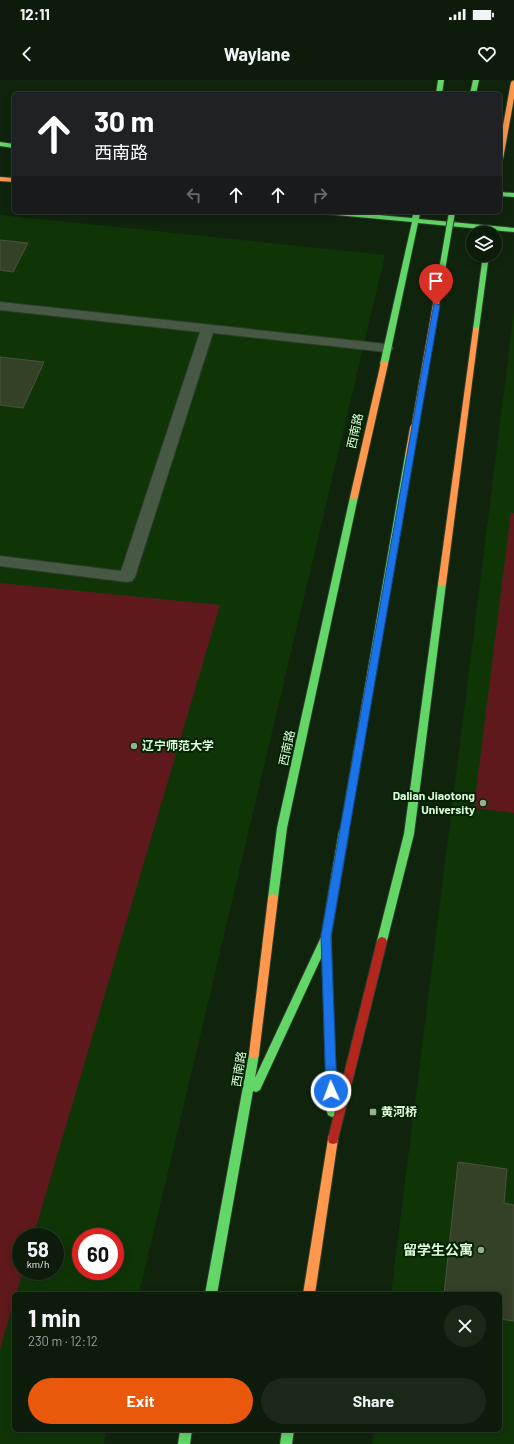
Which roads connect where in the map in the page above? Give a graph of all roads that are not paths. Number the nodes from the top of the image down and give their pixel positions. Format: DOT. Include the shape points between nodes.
graph roads {
  1 [pos="441,80"];
  2 [pos="476,80"];
  3 [pos="514,82"];
  4 [pos="438,92"];
  5 [pos="473,92"];
  6 [pos="0,144"];
  7 [pos="12,146"];
  8 [pos="502,148"];
  9 [pos="0,179"];
  10 [pos="12,180"];
  11 [pos="502,194"];
  12 [pos="514,195"];
  13 [pos="361,214"];
  14 [pos="452,214"];
  15 [pos="416,217"];
  16 [pos="482,226"];
  17 [pos="502,229"];
  18 [pos="514,230"];
  19 [pos="485,262"];
  20 [pos="0,306"];
  21 [pos="208,329"];
  22 [pos="386,348"];
  23 [pos="0,561"];
  24 [pos="326,936"];
  25 [pos="244,1114"];
  26 [pos="333,1138"];
  27 [pos="211,1292"];
  28 [pos="309,1292"];
  29 [pos="186,1432"];
  30 [pos="288,1432"];
  31 [pos="184,1444"];
  32 [pos="286,1444"];
  1 -- 4 [label="main road"];
  2 -- 5 [label="main road"];
  3 -- 8 [label="main road"];
  6 -- 7 [label="main road"];
  9 -- 10 [label="main road"];
  11 -- 12 [label="main road"];
  13 -- 15 [label="main road"];
  14 -- 24 [label="main road, bridge"];
  15 -- 16 [label="main road"];
  15 -- 22 [label="main road, 西南路"];
  17 -- 18 [label="main road"];
  19 -- 26 [label="main road" via="409,834"];
  20 -- 21 [label="lane"];
  21 -- 22 [label="lane"];
  21 -- 23 [label="lane" via="127,577"];
  22 -- 25 [label="main road, 西南路" via="282,828 252,1073"];
  24 -- 25 [label="main road"];
  24 -- 26 [label="main road"];
  25 -- 27 [label="main road, 西南路"];
  26 -- 28 [label="main road"];
  29 -- 31 [label="main road"];
  30 -- 32 [label="main road"];
}
